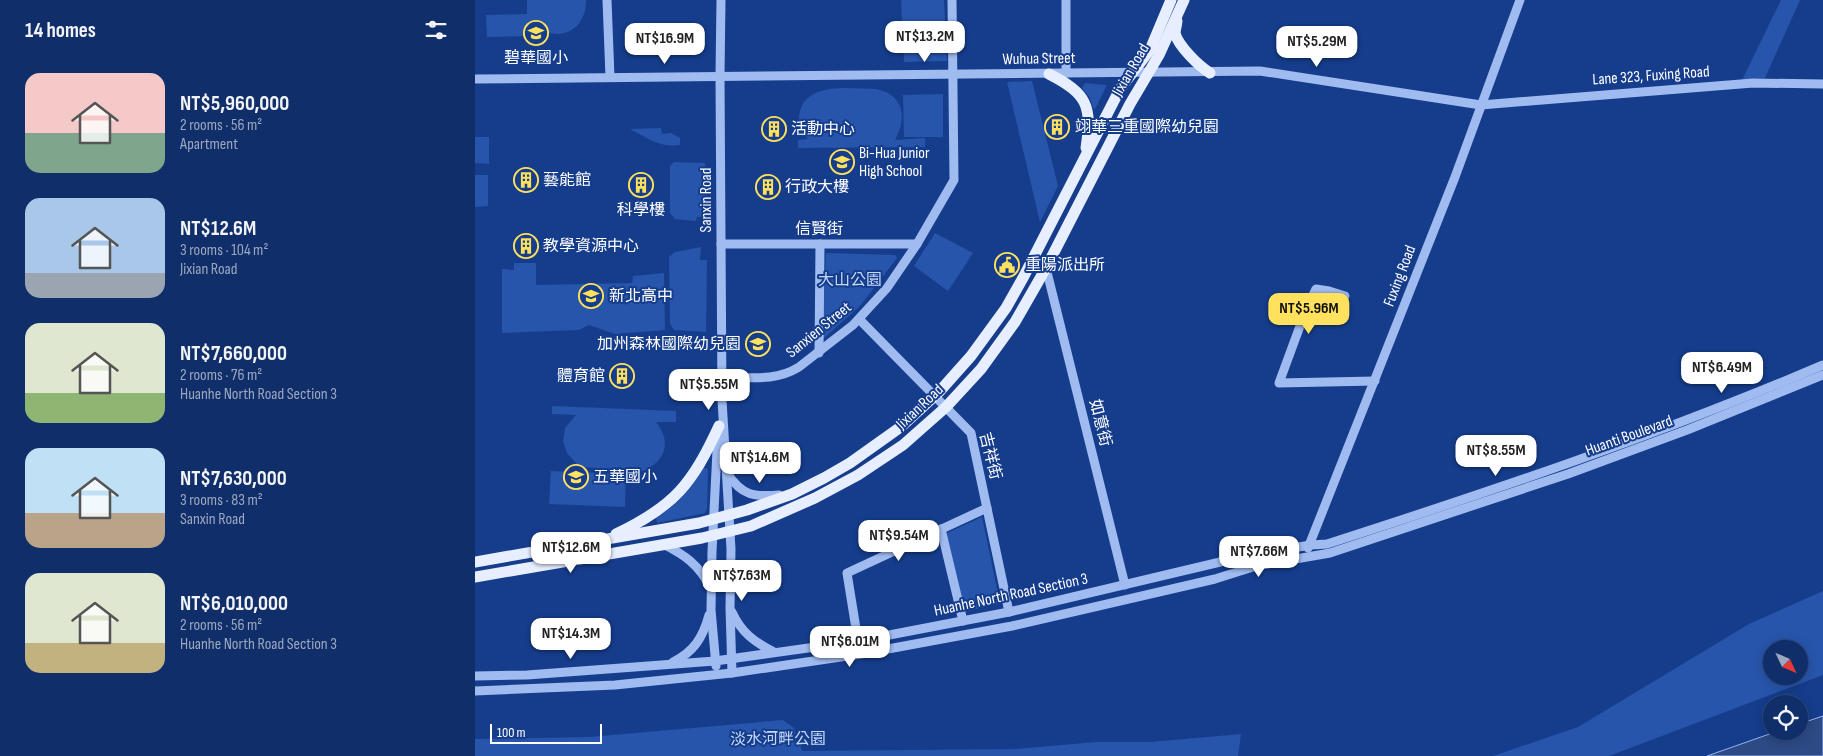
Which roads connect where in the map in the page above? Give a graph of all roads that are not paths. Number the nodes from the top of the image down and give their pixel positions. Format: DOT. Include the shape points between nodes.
graph roads {
  1 [pos="607,0"];
  2 [pos="721,0"];
  3 [pos="952,0"];
  4 [pos="1066,0"];
  5 [pos="1171,0"];
  6 [pos="1184,0"];
  7 [pos="1520,0"];
  8 [pos="1177,18"];
  9 [pos="1150,72"];
  10 [pos="1066,73"];
  11 [pos="1210,73"];
  12 [pos="1049,74"];
  13 [pos="1130,74"];
  14 [pos="952,75"];
  15 [pos="720,76"];
  16 [pos="610,77"];
  17 [pos="475,78"];
  18 [pos="1823,84"];
  19 [pos="1481,105"];
  20 [pos="1084,159"];
  21 [pos="721,244"];
  22 [pos="820,244"];
  23 [pos="917,244"];
  24 [pos="1046,268"];
  25 [pos="1345,296"];
  26 [pos="859,319"];
  27 [pos="819,353"];
  28 [pos="1823,366"];
  29 [pos="1823,375"];
  30 [pos="722,377"];
  31 [pos="1375,381"];
  32 [pos="1770,393"];
  33 [pos="935,396"];
  34 [pos="722,400"];
  35 [pos="946,407"];
  36 [pos="719,426"];
  37 [pos="1685,426"];
  38 [pos="727,472"];
  39 [pos="792,494"];
  40 [pos="987,508"];
  41 [pos="729,515"];
  42 [pos="714,520"];
  43 [pos="941,529"];
  44 [pos="730,532"];
  45 [pos="713,536"];
  46 [pos="603,540"];
  47 [pos="663,544"];
  48 [pos="1311,545"];
  49 [pos="1299,559"];
  50 [pos="475,562"];
  51 [pos="1168,574"];
  52 [pos="475,577"];
  53 [pos="1125,584"];
  54 [pos="711,589"];
  55 [pos="1171,589"];
  56 [pos="730,608"];
  57 [pos="711,610"];
  58 [pos="1009,612"];
  59 [pos="963,621"];
  60 [pos="858,641"];
  61 [pos="774,652"];
  62 [pos="731,658"];
  63 [pos="715,661"];
  64 [pos="668,665"];
  65 [pos="732,673"];
  66 [pos="716,674"];
  67 [pos="475,676"];
  68 [pos="475,691"];
  1 -- 16 [label="street"];
  2 -- 15 [label="street, Sanxin Road"];
  3 -- 14 [label="street, Sanxien Street"];
  4 -- 10 [label="street"];
  5 -- 13 [label="main road, Jixian Road" via="1150,50"];
  6 -- 8 [label="main road, Jixian Road"];
  7 -- 19 [label="street, Fuxing Road"];
  8 -- 9 [label="main road, Jixian Road"];
  8 -- 11 [label="main road" via="1175,33 1193,59"];
  9 -- 11 [label="street, Wuhua Street"];
  9 -- 13 [label="street, Wuhua Street"];
  9 -- 24 [label="main road, Jixian Road" via="1130,104"];
  10 -- 12 [label="street, Wuhua Street"];
  10 -- 13 [label="street, Wuhua Street"];
  11 -- 19 [label="street, Wuhua Street" via="1260,72"];
  12 -- 14 [label="street, Wuhua Street"];
  12 -- 20 [label="main road" via="1078,93 1087,106 1089,119"];
  13 -- 20 [label="main road, Jixian Road"];
  14 -- 15 [label="street, Wuhua Street"];
  14 -- 23 [label="street, Sanxien Street" via="954,180"];
  15 -- 16 [label="street, Wuhua Street"];
  15 -- 21 [label="street, Sanxin Road"];
  16 -- 17 [label="street, Wuhua Street"];
  18 -- 19 [label="street, Lane 323, Fuxing Road" via="1753,83"];
  19 -- 31 [label="street, Fuxing Road"];
  20 -- 33 [label="main road, Jixian Road" via="1006,308 971,356"];
  21 -- 22 [label="street, 信賢街"];
  21 -- 30 [label="street, Sanxin Road"];
  22 -- 23 [label="street, 信賢街"];
  22 -- 27 [label="street"];
  23 -- 26 [label="street, Sanxien Street" via="892,281"];
  24 -- 35 [label="main road, Jixian Road" via="1015,322 981,369"];
  24 -- 53 [label="street, 如意街"];
  25 -- 31 [label="street" via="1316,289 1279,383"];
  26 -- 27 [label="street, Sanxien Street"];
  26 -- 33 [label="street, 吉祥街"];
  27 -- 30 [label="street, Sanxien Street" via="788,374 775,378"];
  28 -- 32 [label="street, Huanti Boulevard"];
  29 -- 32 [label="street, Huanti Boulevard"];
  30 -- 34 [label="street, Sanxin Road"];
  31 -- 48 [label="street, Fuxing Road"];
  32 -- 37 [label="street, Huanti Boulevard"];
  33 -- 35 [label="street, 吉祥街"];
  33 -- 39 [label="main road, Jixian Road" via="876,446"];
  34 -- 36 [label="street, Sanxin Road"];
  34 -- 38 [label="street, Sanxin Road"];
  35 -- 40 [label="street, 吉祥街" via="971,433"];
  35 -- 44 [label="main road, Jixian Road" via="903,445 858,475 815,498"];
  36 -- 42 [label="street, Sanxin Road"];
  36 -- 46 [label="main road" via="697,471 680,491 641,522"];
  37 -- 48 [label="street, Huanti Boulevard" via="1327,544"];
  37 -- 49 [label="street, Huanti Boulevard" via="1568,474 1329,553"];
  38 -- 39 [label="street" via="735,484 749,494"];
  38 -- 41 [label="street, Sanxin Road"];
  39 -- 41 [label="main road, Jixian Road"];
  40 -- 43 [label="street"];
  40 -- 58 [label="street, 吉祥街"];
  41 -- 42 [label="main road, Jixian Road"];
  41 -- 44 [label="street, Sanxin Road"];
  42 -- 45 [label="street, Sanxin Road"];
  42 -- 46 [label="main road, Jixian Road"];
  43 -- 59 [label="street"];
  43 -- 60 [label="street" via="847,574"];
  44 -- 45 [label="main road, Jixian Road"];
  44 -- 56 [label="street"];
  45 -- 47 [label="main road, Jixian Road"];
  45 -- 54 [label="street, Sanxin Road"];
  46 -- 50 [label="main road, Jixian Road"];
  47 -- 52 [label="main road, Jixian Road"];
  47 -- 54 [label="street" via="687,557"];
  48 -- 49 [label="street, Fuxing Road"];
  48 -- 51 [label="street, Huanhe North Road Section 3" via="1254,554"];
  49 -- 55 [label="street, Huanhe North Road Section 3" via="1256,566"];
  51 -- 53 [label="street, Huanhe North Road Section 3"];
  51 -- 55 [label="street"];
  53 -- 58 [label="street, Huanhe North Road Section 3"];
  54 -- 57 [label="street, Sanxin Road"];
  55 -- 65 [label="street, Huanhe North Road Section 3" via="1012,626 861,654"];
  56 -- 61 [label="street" via="748,637"];
  56 -- 62 [label="street"];
  57 -- 63 [label="street, Sanxin Road"];
  57 -- 64 [label="street" via="698,643 684,657"];
  58 -- 59 [label="street, Huanhe North Road Section 3"];
  59 -- 60 [label="street, Huanhe North Road Section 3"];
  60 -- 61 [label="street, Huanhe North Road Section 3"];
  61 -- 62 [label="street, Huanhe North Road Section 3"];
  62 -- 63 [label="street, Huanhe North Road Section 3"];
  62 -- 65 [label="street"];
  63 -- 64 [label="street, Huanhe North Road Section 3"];
  63 -- 66 [label="street, Sanxin Road"];
  64 -- 67 [label="street, Huanhe North Road Section 3"];
  65 -- 66 [label="street, Huanhe North Road Section 3"];
  66 -- 68 [label="street, Huanhe North Road Section 3" via="615,685"];
}
